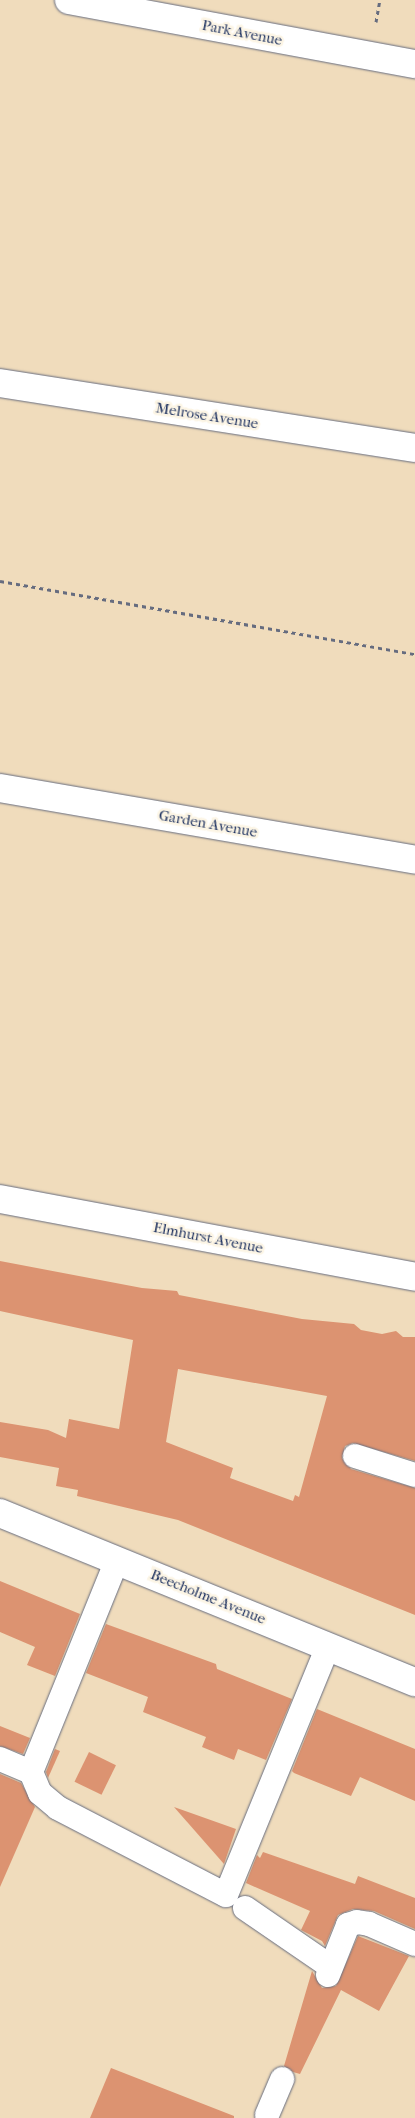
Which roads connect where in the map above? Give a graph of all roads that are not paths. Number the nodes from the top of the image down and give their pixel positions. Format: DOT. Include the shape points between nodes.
graph roads {
  1 [pos="68,0"];
  2 [pos="415,64"];
  3 [pos="0,383"];
  4 [pos="415,448"];
  5 [pos="0,788"];
  6 [pos="415,860"];
  7 [pos="0,1200"];
  8 [pos="415,1278"];
  9 [pos="355,1456"];
  10 [pos="415,1475"];
  11 [pos="0,1513"];
  12 [pos="116,1560"];
  13 [pos="328,1646"];
  14 [pos="415,1681"];
  15 [pos="0,1759"];
  16 [pos="31,1772"];
  17 [pos="245,1908"];
  18 [pos="415,1944"];
  19 [pos="282,2079"];
  20 [pos="268,2117"];
  1 -- 2 [label="street, Park Avenue"];
  3 -- 4 [label="street, Melrose Avenue"];
  5 -- 6 [label="street, Garden Avenue"];
  7 -- 8 [label="street, Elmhurst Avenue"];
  9 -- 10 [label="lane"];
  11 -- 12 [label="street, Beecholme Avenue"];
  12 -- 13 [label="street, Beecholme Avenue"];
  12 -- 16 [label="lane"];
  13 -- 14 [label="street, Beecholme Avenue"];
  13 -- 16 [label="lane" via="226,1895 58,1808 40,1793"];
  15 -- 16 [label="lane"];
  17 -- 18 [label="lane" via="330,1971 344,1929 358,1922"];
  19 -- 20 [label="lane"];
}
